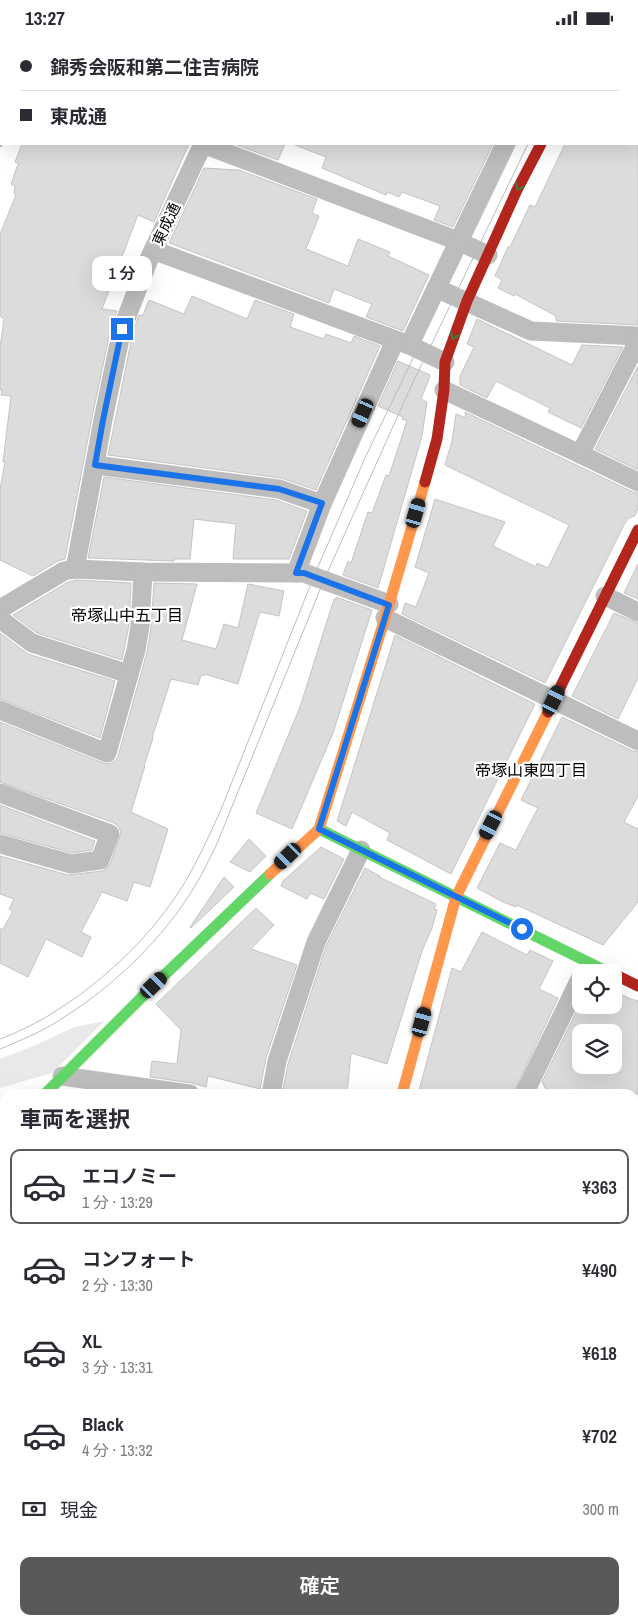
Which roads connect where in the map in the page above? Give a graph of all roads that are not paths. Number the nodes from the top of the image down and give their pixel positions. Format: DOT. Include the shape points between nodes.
graph roads {
  1 [pos="203,145"];
  2 [pos="206,145"];
  3 [pos="505,145"];
  4 [pos="535,145"];
  5 [pos="458,241"];
  6 [pos="153,250"];
  7 [pos="488,255"];
  8 [pos="436,288"];
  9 [pos="467,301"];
  10 [pos="638,336"];
  11 [pos="638,341"];
  12 [pos="402,343"];
  13 [pos="445,362"];
  14 [pos="444,390"];
  15 [pos="580,454"];
  16 [pos="95,465"];
  17 [pos="638,483"];
  18 [pos="322,503"];
  19 [pos="638,530"];
  20 [pos="76,569"];
  21 [pos="143,572"];
  22 [pos="296,573"];
  23 [pos="605,596"];
  24 [pos="0,609"];
  25 [pos="387,611"];
  26 [pos="638,612"];
  27 [pos="0,619"];
  28 [pos="129,674"];
  29 [pos="554,700"];
  30 [pos="0,710"];
  31 [pos="638,741"];
  32 [pos="0,793"];
  33 [pos="319,829"];
  34 [pos="0,844"];
  35 [pos="361,850"];
  36 [pos="456,897"];
  37 [pos="573,964"];
  38 [pos="622,978"];
  39 [pos="638,986"];
  40 [pos="572,995"];
  41 [pos="62,1076"];
  42 [pos="50,1089"];
  43 [pos="154,1089"];
  44 [pos="272,1089"];
  45 [pos="403,1089"];
  46 [pos="526,1089"];
  1 -- 6 [label="street, 東成通"];
  2 -- 5 [label="street"];
  3 -- 5 [label="street"];
  4 -- 7 [label="street, one-way"];
  5 -- 7 [label="street"];
  5 -- 8 [label="street"];
  6 -- 12 [label="street"];
  6 -- 16 [label="street, 東成通" via="122,329"];
  7 -- 9 [label="street"];
  8 -- 9 [label="street"];
  8 -- 12 [label="street"];
  9 -- 10 [label="street" via="531,331"];
  9 -- 13 [label="street, one-way"];
  11 -- 15 [label="street"];
  12 -- 13 [label="street"];
  12 -- 18 [label="street"];
  13 -- 14 [label="street"];
  14 -- 15 [label="street"];
  14 -- 25 [label="street" via="437,439"];
  15 -- 17 [label="street"];
  16 -- 18 [label="street" via="279,489"];
  16 -- 20 [label="street, 東成通"];
  18 -- 22 [label="street"];
  19 -- 23 [label="street"];
  20 -- 21 [label="street"];
  20 -- 24 [label="street" via="64,571"];
  21 -- 22 [label="street"];
  21 -- 28 [label="street" via="140,626"];
  22 -- 25 [label="street" via="304,573"];
  23 -- 26 [label="street"];
  23 -- 29 [label="street"];
  25 -- 29 [label="street"];
  25 -- 33 [label="street"];
  27 -- 28 [label="street" via="32,643"];
  28 -- 30 [label="street" via="107,753"];
  29 -- 31 [label="street"];
  29 -- 36 [label="street"];
  32 -- 34 [label="street" via="110,835 100,860 71,864"];
  33 -- 35 [label="street"];
  33 -- 41 [label="street"];
  35 -- 36 [label="street"];
  35 -- 44 [label="street" via="316,942 277,1061"];
  36 -- 37 [label="street"];
  36 -- 45 [label="street"];
  38 -- 39 [label="street"];
  40 -- 46 [label="street"];
  41 -- 42 [label="street"];
  41 -- 43 [label="street"];
}
